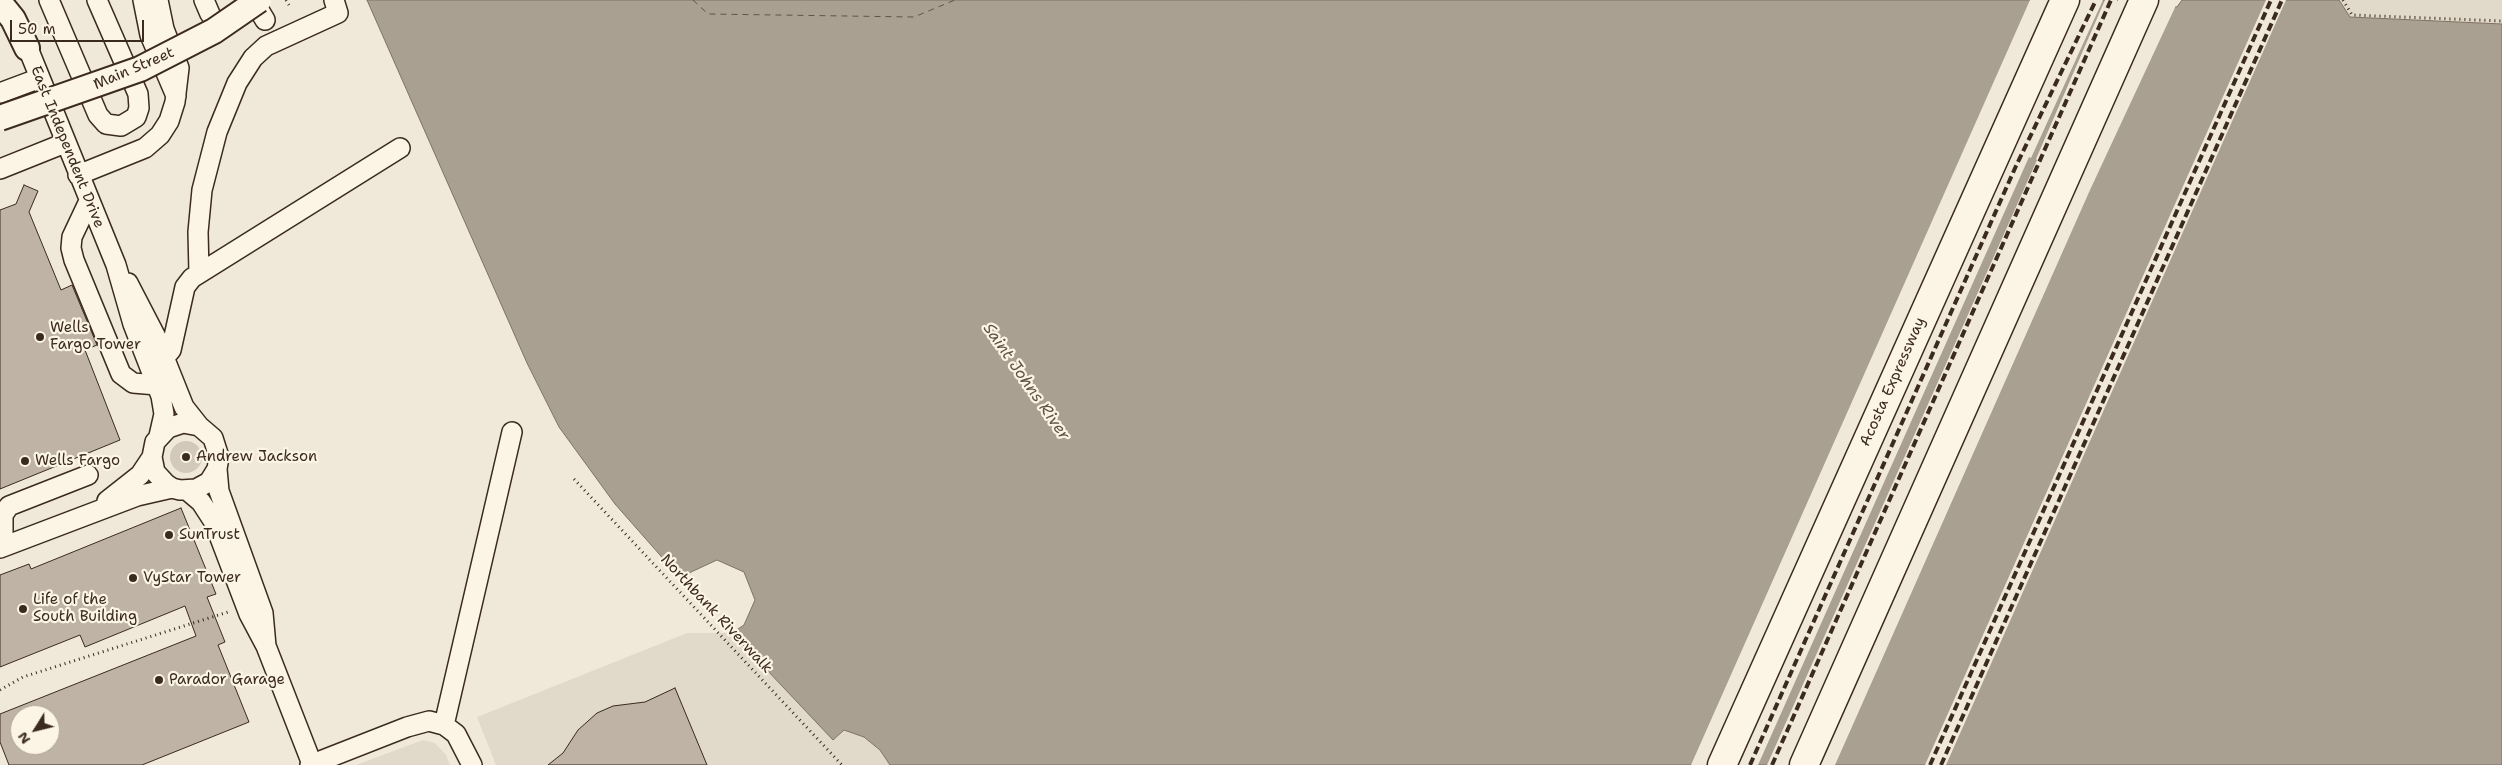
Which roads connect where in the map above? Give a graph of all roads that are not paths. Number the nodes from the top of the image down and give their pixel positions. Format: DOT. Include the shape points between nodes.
graph roads {
  1 [pos="8,0"];
  2 [pos="48,0"];
  3 [pos="96,0"];
  4 [pos="143,0"];
  5 [pos="158,0"];
  6 [pos="253,0"];
  7 [pos="334,0"];
  8 [pos="2059,0"];
  9 [pos="2065,0"];
  10 [pos="2144,0"];
  11 [pos="2156,0"];
  12 [pos="0,3"];
  13 [pos="262,10"];
  14 [pos="2040,53"];
  15 [pos="34,64"];
  16 [pos="0,79"];
  17 [pos="2108,83"];
  18 [pos="0,93"];
  19 [pos="176,96"];
  20 [pos="0,118"];
  21 [pos="65,142"];
  22 [pos="400,148"];
  23 [pos="0,169"];
  24 [pos="78,175"];
  25 [pos="89,201"];
  26 [pos="116,265"];
  27 [pos="199,273"];
  28 [pos="164,358"];
  29 [pos="156,386"];
  30 [pos="199,426"];
  31 [pos="512,432"];
  32 [pos="159,436"];
  33 [pos="152,457"];
  34 [pos="217,469"];
  35 [pos="88,475"];
  36 [pos="180,489"];
  37 [pos="92,512"];
  38 [pos="2,547"];
  39 [pos="266,646"];
  40 [pos="444,725"];
  41 [pos="311,765"];
  42 [pos="472,765"];
  43 [pos="1722,765"];
  44 [pos="1804,765"];
  1 -- 15 [label="street, East Independent Drive"];
  2 -- 3 [label="street" via="98,115 106,124 121,126 136,117 138,94"];
  4 -- 19 [label="street" via="150,35"];
  5 -- 19 [label="street" via="164,29 180,68"];
  6 -- 13 [label="street"];
  7 -- 27 [label="street" via="338,13 266,46 253,58 238,83 217,132 202,190"];
  8 -- 14 [label="highway"];
  9 -- 14 [label="highway, Acosta Expressway"];
  10 -- 17 [label="highway"];
  11 -- 17 [label="highway"];
  12 -- 15 [label="main road" via="12,19"];
  13 -- 20 [label="main road, Main Street, bridge" via="145,67"];
  14 -- 43 [label="highway, Acosta Expressway"];
  15 -- 16 [label="street"];
  15 -- 18 [label="street"];
  15 -- 21 [label="street, East Independent Drive"];
  17 -- 44 [label="highway"];
  19 -- 24 [label="street" via="169,121 152,142"];
  21 -- 23 [label="street"];
  21 -- 24 [label="street, East Independent Drive"];
  22 -- 27 [label="street"];
  24 -- 25 [label="street, East Independent Drive"];
  25 -- 26 [label="street, East Independent Drive"];
  25 -- 29 [label="street" via="72,237 74,260 121,374 133,383"];
  26 -- 28 [label="street, East Independent Drive" via="138,301"];
  26 -- 29 [label="street, East Independent Drive"];
  27 -- 28 [label="street" via="185,287 173,344"];
  28 -- 30 [label="street, East Independent Drive" via="184,407"];
  29 -- 32 [label="street, East Independent Drive" via="164,407"];
  30 -- 32 [label="street" via="177,424"];
  30 -- 34 [label="street, East Independent Drive" via="210,434 216,444"];
  31 -- 40 [label="street"];
  32 -- 33 [label="street, East Independent Drive"];
  33 -- 36 [label="street, East Independent Drive" via="156,472 166,484"];
  33 -- 37 [label="street" via="140,475"];
  34 -- 36 [label="street" via="209,482"];
  34 -- 39 [label="street, East Independent Drive" via="222,500 263,613"];
  35 -- 38 [label="street" via="9,506 2,515"];
  36 -- 37 [label="street" via="152,492"];
  36 -- 39 [label="street, East Independent Drive" via="206,508 214,522 249,614"];
  37 -- 38 [label="street"];
  39 -- 41 [label="street, East Independent Drive"];
  40 -- 41 [label="street" via="420,722"];
  40 -- 42 [label="street" via="461,740"];
}
